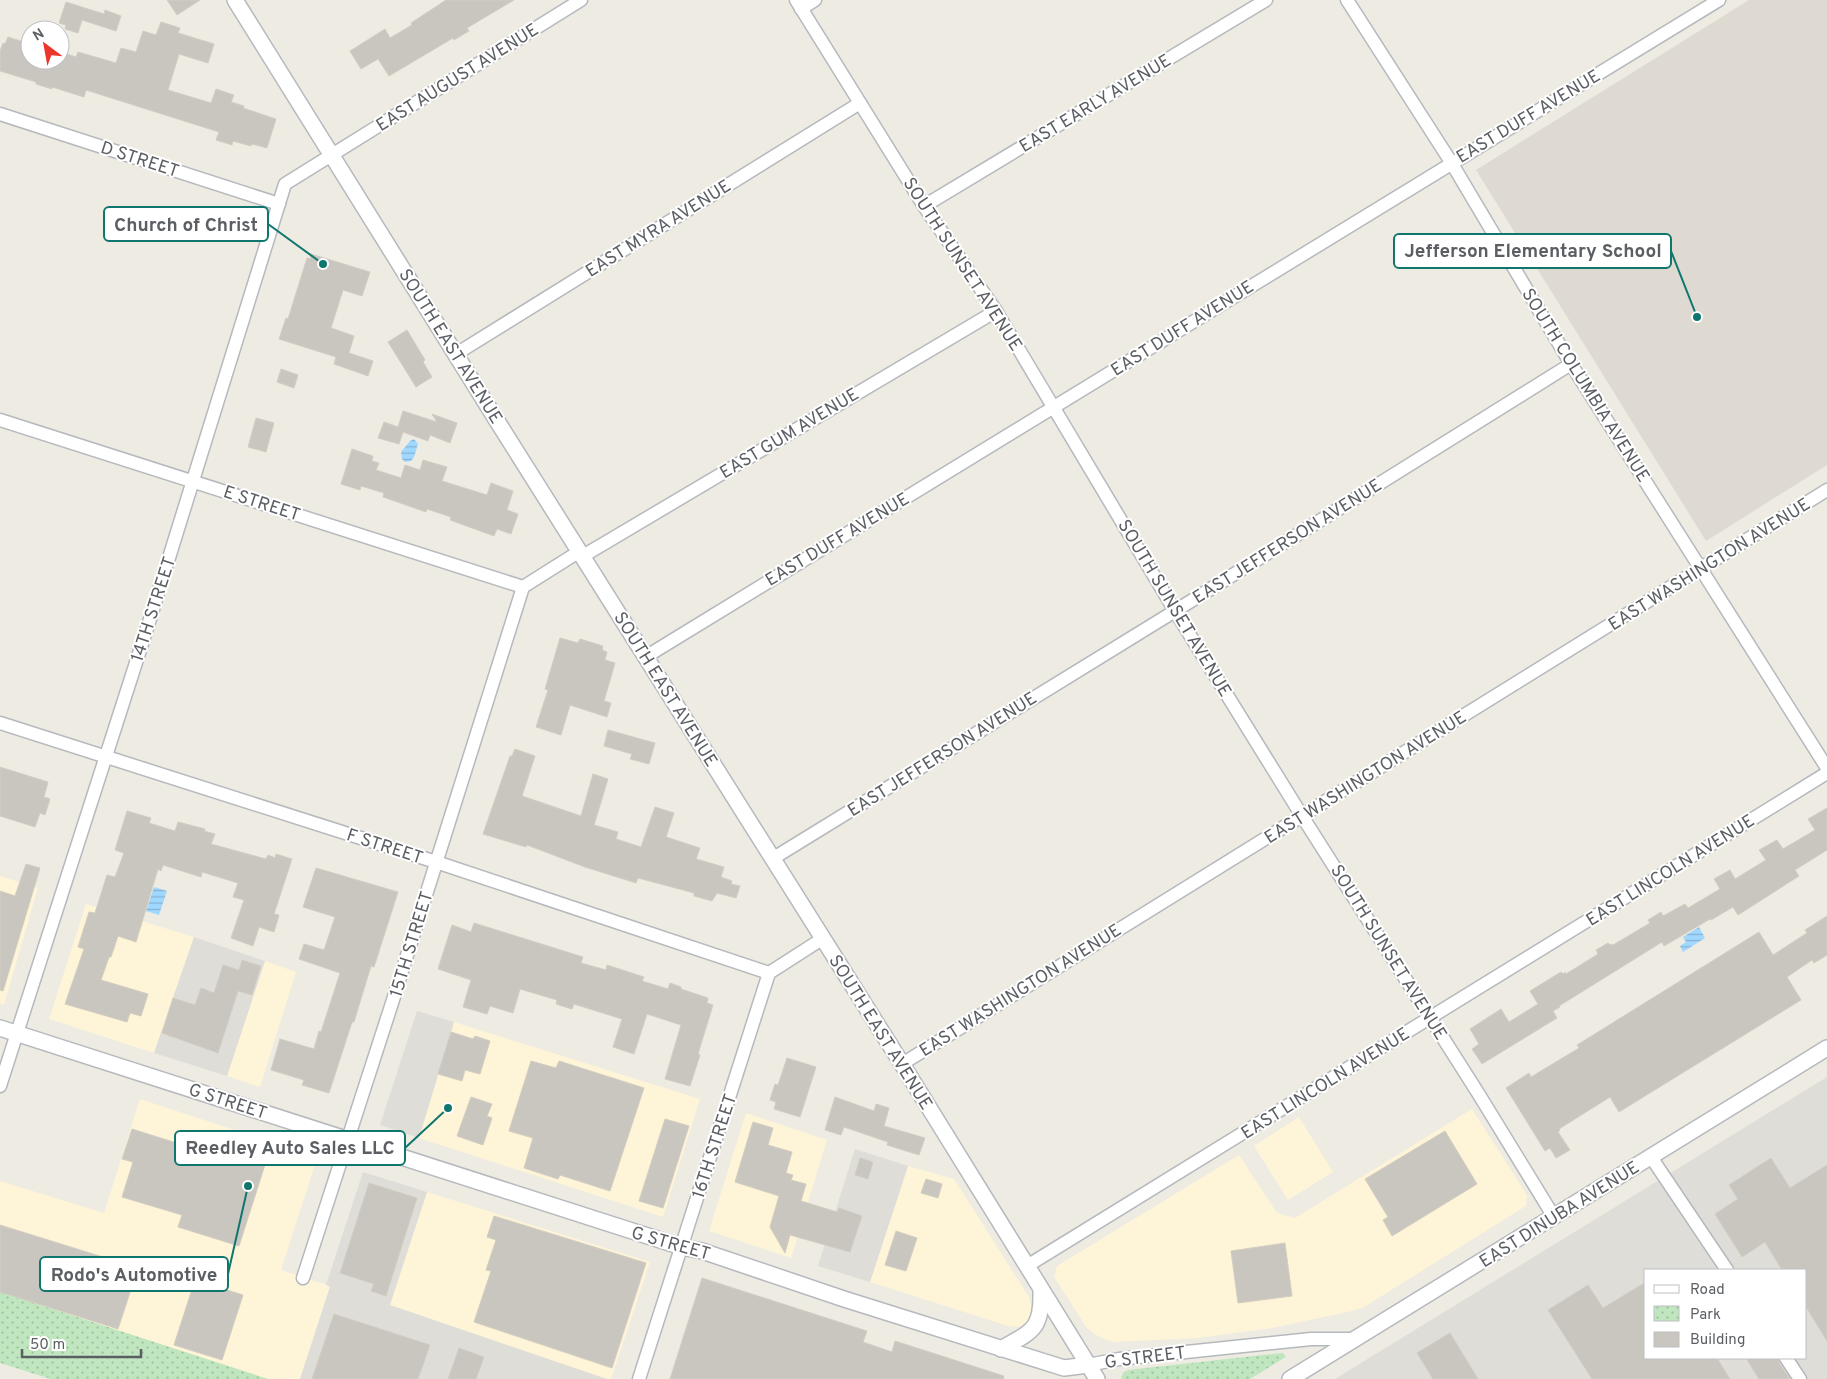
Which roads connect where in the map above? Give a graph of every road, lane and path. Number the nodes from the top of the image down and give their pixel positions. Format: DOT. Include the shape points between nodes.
graph roads {
  1 [pos="235,0"];
  2 [pos="581,0"];
  3 [pos="815,0"];
  4 [pos="1266,0"];
  5 [pos="1348,0"];
  6 [pos="1719,0"];
  7 [pos="799,4"];
  8 [pos="860,103"];
  9 [pos="0,114"];
  10 [pos="333,155"];
  11 [pos="1451,162"];
  12 [pos="279,204"];
  13 [pos="924,206"];
  14 [pos="996,311"];
  15 [pos="456,354"];
  16 [pos="1571,364"];
  17 [pos="1053,407"];
  18 [pos="0,420"];
  19 [pos="193,481"];
  20 [pos="1827,490"];
  21 [pos="581,554"];
  22 [pos="1700,569"];
  23 [pos="523,587"];
  24 [pos="1175,611"];
  25 [pos="646,656"];
  26 [pos="0,724"];
  27 [pos="105,757"];
  28 [pos="1827,768"];
  29 [pos="1827,773"];
  30 [pos="1302,816"];
  31 [pos="772,859"];
  32 [pos="436,862"];
  33 [pos="822,939"];
  34 [pos="769,973"];
  35 [pos="1430,1018"];
  36 [pos="0,1028"];
  37 [pos="16,1033"];
  38 [pos="1827,1048"];
  39 [pos="902,1064"];
  40 [pos="0,1086"];
  41 [pos="348,1139"];
  42 [pos="1651,1157"];
  43 [pos="1554,1216"];
  44 [pos="682,1247"];
  45 [pos="1027,1266"];
  46 [pos="1726,1269"];
  47 [pos="303,1278"];
  48 [pos="1042,1290"];
  49 [pos="1354,1339"];
  50 [pos="1001,1349"];
  51 [pos="1787,1359"];
  52 [pos="1088,1365"];
  53 [pos="639,1379"];
  54 [pos="1096,1379"];
  55 [pos="1290,1379"];
  56 [pos="1800,1379"];
  1 -- 10 [label="street, SOUTH EAST AVENUE"];
  2 -- 10 [label="street, EAST AUGUST AVENUE"];
  3 -- 7 [label="street"];
  4 -- 13 [label="street, EAST EARLY AVENUE"];
  5 -- 11 [label="street, SOUTH COLUMBIA AVENUE"];
  6 -- 11 [label="street, EAST DUFF AVENUE"];
  7 -- 8 [label="street, SOUTH SUNSET AVENUE"];
  8 -- 13 [label="street, SOUTH SUNSET AVENUE"];
  8 -- 15 [label="street, EAST MYRA AVENUE"];
  9 -- 12 [label="street, D STREET"];
  10 -- 12 [label="street, 14TH STREET" via="285,184"];
  10 -- 15 [label="street, SOUTH EAST AVENUE"];
  11 -- 16 [label="street, SOUTH COLUMBIA AVENUE"];
  11 -- 17 [label="street, EAST DUFF AVENUE"];
  12 -- 19 [label="street, 14TH STREET"];
  13 -- 14 [label="street, SOUTH SUNSET AVENUE"];
  14 -- 17 [label="street, SOUTH SUNSET AVENUE"];
  14 -- 21 [label="street, EAST GUM AVENUE"];
  15 -- 21 [label="street, SOUTH EAST AVENUE"];
  16 -- 22 [label="street, SOUTH COLUMBIA AVENUE"];
  16 -- 24 [label="street, EAST JEFFERSON AVENUE"];
  17 -- 24 [label="street, SOUTH SUNSET AVENUE"];
  17 -- 25 [label="street, EAST DUFF AVENUE"];
  18 -- 19 [label="street, E STREET"];
  19 -- 23 [label="street, E STREET"];
  19 -- 27 [label="street, 14TH STREET"];
  20 -- 22 [label="street, EAST WASHINGTON AVENUE"];
  21 -- 23 [label="street"];
  21 -- 25 [label="street, SOUTH EAST AVENUE"];
  22 -- 28 [label="street, SOUTH COLUMBIA AVENUE"];
  22 -- 30 [label="street, EAST WASHINGTON AVENUE"];
  23 -- 32 [label="street, 15TH STREET"];
  24 -- 30 [label="street, SOUTH SUNSET AVENUE"];
  24 -- 31 [label="street, EAST JEFFERSON AVENUE"];
  25 -- 31 [label="street, SOUTH EAST AVENUE"];
  26 -- 27 [label="street, F STREET"];
  27 -- 32 [label="street, F STREET"];
  27 -- 37 [label="street, 14TH STREET"];
  29 -- 35 [label="street, EAST LINCOLN AVENUE"];
  30 -- 35 [label="street, SOUTH SUNSET AVENUE"];
  30 -- 39 [label="street, EAST WASHINGTON AVENUE"];
  31 -- 33 [label="street, SOUTH EAST AVENUE"];
  32 -- 34 [label="street, F STREET"];
  32 -- 41 [label="street, 15TH STREET"];
  33 -- 34 [label="street"];
  33 -- 39 [label="street, SOUTH EAST AVENUE"];
  34 -- 44 [label="street, 16TH STREET"];
  35 -- 43 [label="street, SOUTH SUNSET AVENUE"];
  35 -- 45 [label="street, EAST LINCOLN AVENUE"];
  36 -- 37 [label="street, G STREET"];
  37 -- 40 [label="street, 14TH STREET"];
  37 -- 41 [label="street, G STREET"];
  38 -- 42 [label="street, EAST DINUBA AVENUE"];
  39 -- 45 [label="street, SOUTH EAST AVENUE"];
  41 -- 44 [label="street, G STREET"];
  41 -- 47 [label="street, 15TH STREET"];
  42 -- 43 [label="street, EAST DINUBA AVENUE"];
  42 -- 46 [label="street"];
  43 -- 49 [label="street, EAST DINUBA AVENUE"];
  44 -- 50 [label="street, G STREET"];
  44 -- 53 [label="street, 16TH STREET"];
  45 -- 48 [label="street, SOUTH EAST AVENUE"];
  48 -- 50 [label="street" via="1038,1322 1030,1332"];
  48 -- 52 [label="street, SOUTH EAST AVENUE"];
  49 -- 52 [label="street, G STREET" via="1311,1339"];
  49 -- 55 [label="street, EAST DINUBA AVENUE"];
  50 -- 52 [label="street, G STREET" via="1064,1368"];
  51 -- 56 [label="street"];
  52 -- 54 [label="street, SOUTH EAST AVENUE"];
}
